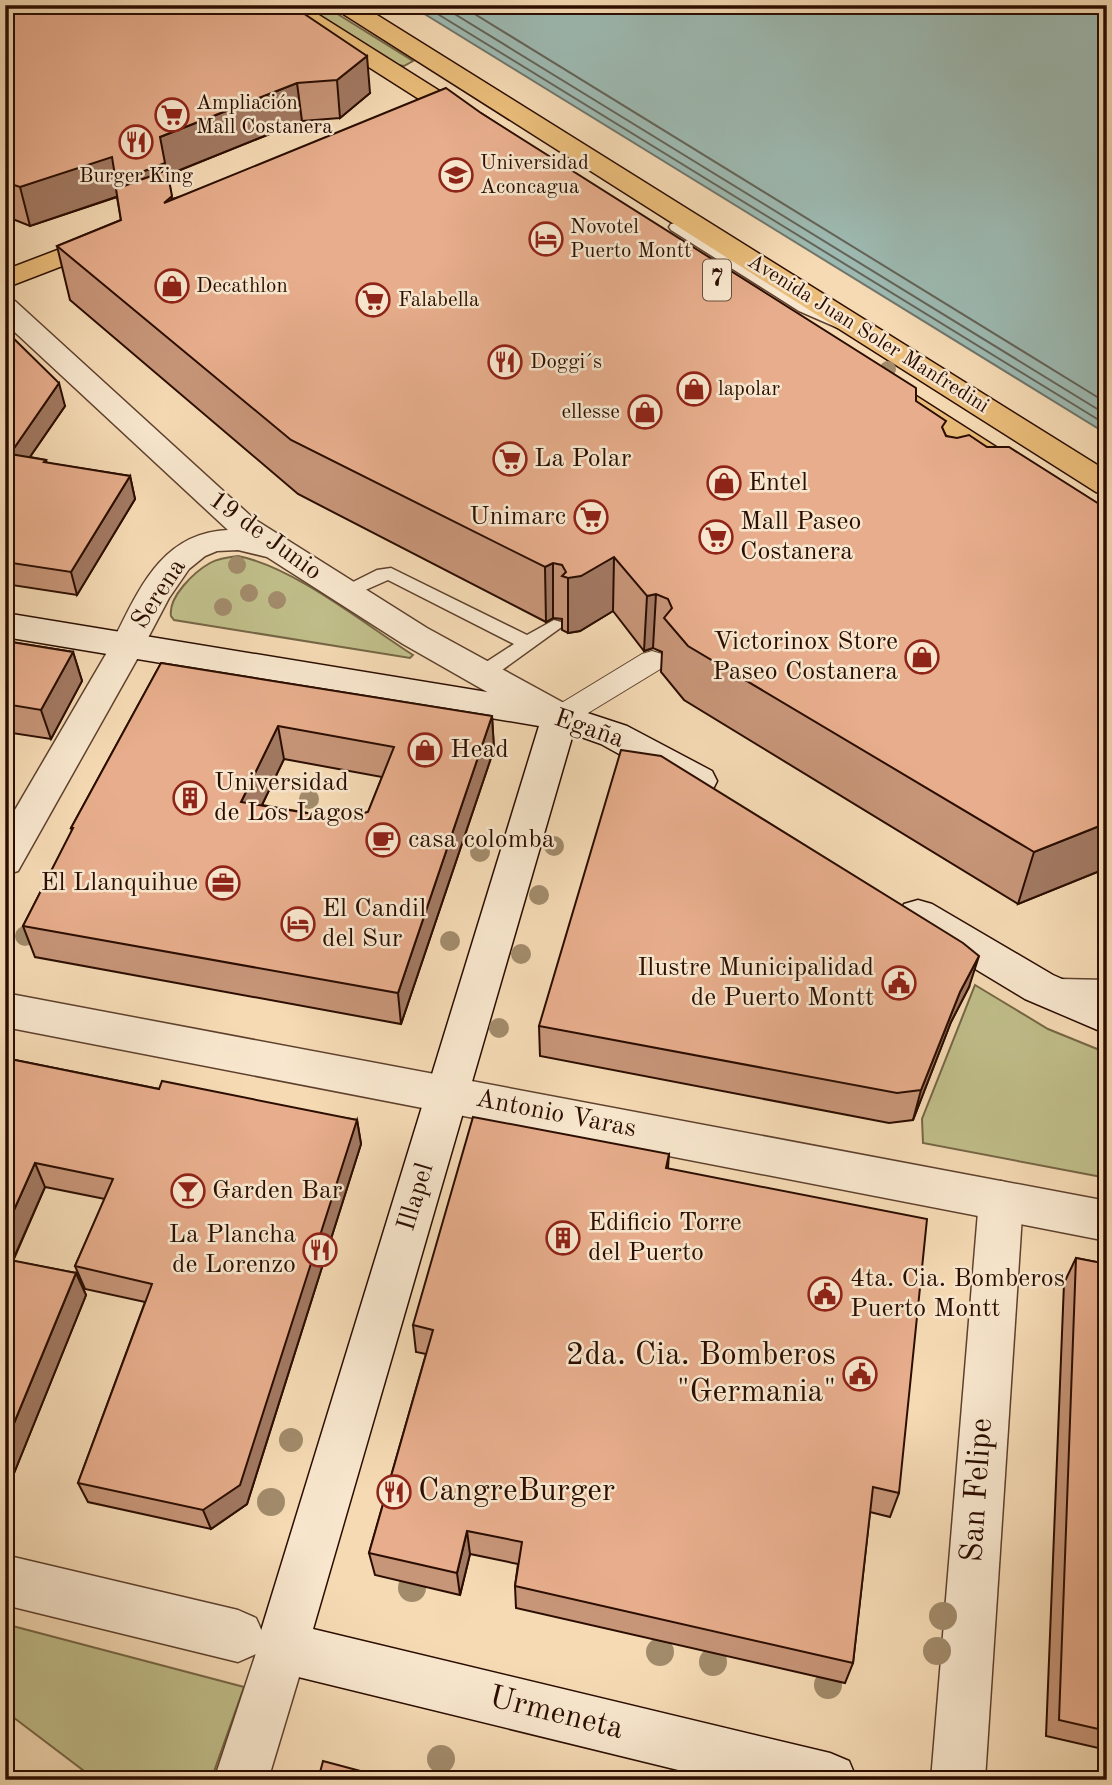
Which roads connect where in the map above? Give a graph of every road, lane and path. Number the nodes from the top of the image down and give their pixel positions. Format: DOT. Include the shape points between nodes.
graph roads {
  1 [pos="288,5"];
  2 [pos="345,5"];
  3 [pos="481,90"];
  4 [pos="445,104"];
  5 [pos="416,116"];
  6 [pos="491,134"];
  7 [pos="132,229"];
  8 [pos="664,233"];
  9 [pos="5,280"];
  10 [pos="5,307"];
  11 [pos="867,332"];
  12 [pos="802,335"];
  13 [pos="882,387"];
  14 [pos="1025,480"];
  15 [pos="1107,485"];
  16 [pos="273,547"];
  17 [pos="345,593"];
  18 [pos="5,625"];
  19 [pos="554,626"];
  20 [pos="527,643"];
  21 [pos="128,645"];
  22 [pos="652,661"];
  23 [pos="484,673"];
  24 [pos="560,717"];
  25 [pos="728,798"];
  26 [pos="5,861"];
  27 [pos="888,897"];
  28 [pos="1039,986"];
  29 [pos="1107,989"];
  30 [pos="5,1010"];
  31 [pos="1107,1017"];
  32 [pos="448,1093"];
  33 [pos="1001,1200"];
  34 [pos="1107,1221"];
  35 [pos="5,1580"];
  36 [pos="260,1642"];
  37 [pos="241,1780"];
  38 [pos="830,1780"];
  39 [pos="958,1780"];
  1 -- 4 [label="main road"];
  2 -- 3 [label="main road, Avenida Juan Soler Manfredini / 7"];
  3 -- 4 [label="main road"];
  3 -- 11 [label="main road, Avenida Juan Soler Manfredini / 7"];
  4 -- 5 [label="main road"];
  4 -- 6 [label="main road"];
  7 -- 9 [label="main road"];
  8 -- 11 [label="lane" via="804,308"];
  8 -- 12 [label="main road, Avenida Juan Soler Manfredini / 7"];
  10 -- 16 [label="street, 19 de Junio" via="215,501"];
  11 -- 15 [label="main road, Avenida Juan Soler Manfredini / 7"];
  13 -- 14 [label="main road, Avenida Juan Soler Manfredini" via="979,463"];
  16 -- 17 [label="street, 19 de Junio"];
  16 -- 21 [label="street, Serena" via="234,538 189,549 166,575"];
  17 -- 20 [label="lane" via="391,574"];
  17 -- 23 [label="street, 19 de Junio"];
  18 -- 21 [label="street, Egaña"];
  19 -- 20 [label="lane"];
  20 -- 23 [label="lane"];
  21 -- 24 [label="street, Egaña"];
  21 -- 26 [label="street, Serena"];
  22 -- 24 [label="street"];
  23 -- 24 [label="street, 19 de Junio"];
  24 -- 25 [label="street, Egaña" via="614,735"];
  24 -- 32 [label="street, Illapel"];
  27 -- 28 [label="street"];
  28 -- 29 [label="lane"];
  28 -- 31 [label="street"];
  30 -- 32 [label="street, Antonio Varas"];
  32 -- 33 [label="street, Antonio Varas"];
  32 -- 36 [label="street, Illapel"];
  33 -- 34 [label="street, Antonio Varas"];
  33 -- 39 [label="street, San Felipe"];
  35 -- 36 [label="street, Urmeneta"];
  36 -- 37 [label="street, Illapel"];
  36 -- 38 [label="street, Urmeneta"];
}
